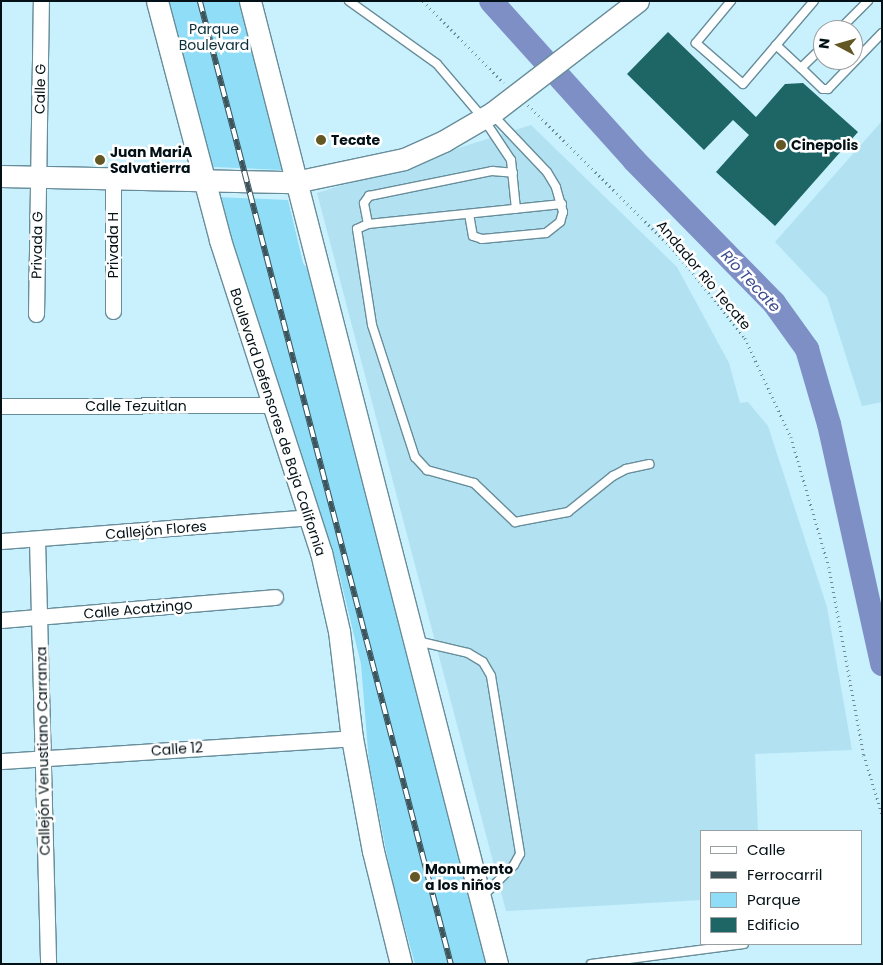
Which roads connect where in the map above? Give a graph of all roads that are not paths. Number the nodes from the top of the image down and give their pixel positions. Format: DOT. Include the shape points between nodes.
graph roads {
  1 [pos="41,1"];
  2 [pos="157,1"];
  3 [pos="250,1"];
  4 [pos="349,1"];
  5 [pos="638,1"];
  6 [pos="731,1"];
  7 [pos="814,1"];
  8 [pos="868,1"];
  9 [pos="849,20"];
  10 [pos="882,33"];
  11 [pos="776,45"];
  12 [pos="813,56"];
  13 [pos="801,68"];
  14 [pos="487,116"];
  15 [pos="513,173"];
  16 [pos="1,176"];
  17 [pos="38,176"];
  18 [pos="113,178"];
  19 [pos="203,182"];
  20 [pos="295,182"];
  21 [pos="562,204"];
  22 [pos="516,209"];
  23 [pos="468,214"];
  24 [pos="368,224"];
  25 [pos="113,311"];
  26 [pos="36,314"];
  27 [pos="272,405"];
  28 [pos="1,406"];
  29 [pos="649,464"];
  30 [pos="311,516"];
  31 [pos="37,539"];
  32 [pos="1,541"];
  33 [pos="275,597"];
  34 [pos="40,617"];
  35 [pos="1,620"];
  36 [pos="417,641"];
  37 [pos="352,738"];
  38 [pos="42,758"];
  39 [pos="1,761"];
  40 [pos="481,898"];
  41 [pos="736,945"];
  42 [pos="48,964"];
  43 [pos="401,964"];
  44 [pos="498,964"];
  45 [pos="591,964"];
  1 -- 17 [label="street, Calle G"];
  2 -- 19 [label="main road, Boulevard Defensores de Baja California"];
  3 -- 20 [label="main road"];
  4 -- 14 [label="lane" via="437,64"];
  5 -- 14 [label="main road"];
  6 -- 11 [label="lane" via="697,40 697,45 743,84"];
  7 -- 11 [label="lane"];
  8 -- 9 [label="lane"];
  10 -- 13 [label="lane" via="828,89 823,89"];
  11 -- 13 [label="lane"];
  12 -- 13 [label="lane"];
  14 -- 15 [label="lane" via="506,150"];
  14 -- 20 [label="main road" via="404,159"];
  14 -- 21 [label="lane" via="547,172"];
  15 -- 22 [label="lane"];
  15 -- 24 [label="lane" via="492,171 369,196 364,203"];
  16 -- 17 [label="main road"];
  17 -- 18 [label="main road"];
  17 -- 26 [label="street, Privada G"];
  18 -- 19 [label="main road"];
  18 -- 25 [label="street, Privada H"];
  19 -- 20 [label="main road"];
  19 -- 27 [label="main road, Boulevard Defensores de Baja California"];
  20 -- 36 [label="main road"];
  21 -- 22 [label="lane"];
  21 -- 23 [label="lane" via="560,222 546,233 476,238"];
  22 -- 23 [label="lane"];
  23 -- 24 [label="lane"];
  24 -- 29 [label="lane" via="361,226 357,233 372,324 415,457 421,465 474,483 515,522 568,512 614,476 626,469"];
  27 -- 28 [label="street, Calle Tezuitlan"];
  27 -- 30 [label="main road, Boulevard Defensores de Baja California"];
  30 -- 31 [label="street, Callejón Flores"];
  30 -- 37 [label="main road, Boulevard Defensores de Baja California" via="339,631"];
  31 -- 32 [label="street, Callejón Flores"];
  31 -- 34 [label="street, Callejón Venustiano Carranza"];
  33 -- 34 [label="street, Calle Acatzingo"];
  34 -- 35 [label="street, Calle Acatzingo"];
  34 -- 38 [label="street, Callejón Venustiano Carranza"];
  36 -- 40 [label="main road"];
  36 -- 40 [label="lane" via="468,653 482,662 491,676 520,854"];
  37 -- 38 [label="street, Calle 12"];
  37 -- 43 [label="main road, Boulevard Defensores de Baja California" via="380,886"];
  38 -- 39 [label="street, Calle 12"];
  38 -- 42 [label="street, Callejón Venustiano Carranza"];
  40 -- 44 [label="main road"];
  41 -- 45 [label="lane"];
}
